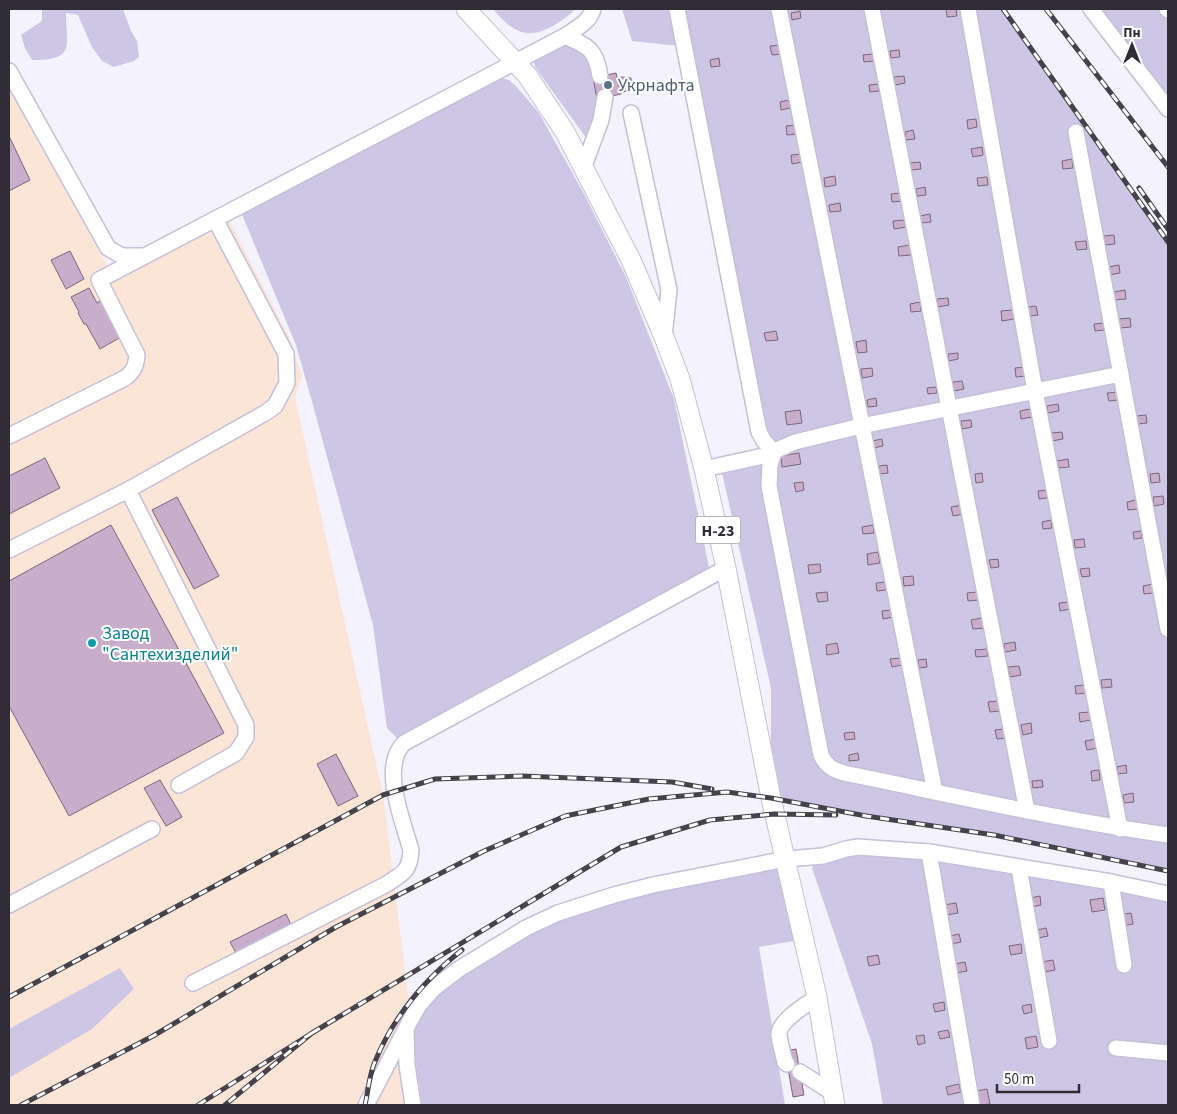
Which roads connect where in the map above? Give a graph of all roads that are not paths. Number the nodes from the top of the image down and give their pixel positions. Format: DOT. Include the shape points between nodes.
graph roads {
  1 [pos="466,9"];
  2 [pos="593,9"];
  3 [pos="677,9"];
  4 [pos="779,9"];
  5 [pos="872,9"];
  6 [pos="968,9"];
  7 [pos="1091,9"];
  8 [pos="565,36"];
  9 [pos="515,61"];
  10 [pos="9,71"];
  11 [pos="600,76"];
  12 [pos="604,97"];
  13 [pos="1168,109"];
  14 [pos="631,113"];
  15 [pos="1076,132"];
  16 [pos="584,166"];
  17 [pos="215,219"];
  18 [pos="145,256"];
  19 [pos="664,337"];
  20 [pos="1120,374"];
  21 [pos="1035,391"];
  22 [pos="949,409"];
  23 [pos="861,426"];
  24 [pos="9,436"];
  25 [pos="774,452"];
  26 [pos="704,469"];
  27 [pos="128,490"];
  28 [pos="9,550"];
  29 [pos="726,568"];
  30 [pos="1168,625"];
  31 [pos="178,785"];
  32 [pos="935,792"];
  33 [pos="1027,811"];
  34 [pos="152,829"];
  35 [pos="1120,829"];
  36 [pos="1168,835"];
  37 [pos="929,852"];
  38 [pos="786,859"];
  39 [pos="1019,868"];
  40 [pos="1111,882"];
  41 [pos="1168,894"];
  42 [pos="9,905"];
  43 [pos="1124,965"];
  44 [pos="193,983"];
  45 [pos="817,997"];
  46 [pos="406,1029"];
  47 [pos="1049,1041"];
  48 [pos="1116,1048"];
  49 [pos="1168,1053"];
  50 [pos="834,1099"];
  51 [pos="366,1105"];
  52 [pos="413,1105"];
  53 [pos="972,1105"];
  1 -- 9 [label="main road, Н-23"];
  2 -- 8 [label="street" via="585,22"];
  3 -- 25 [label="street" via="759,432"];
  4 -- 23 [label="street"];
  5 -- 22 [label="street"];
  6 -- 21 [label="street"];
  7 -- 13 [label="street"];
  8 -- 9 [label="street"];
  8 -- 11 [label="street" via="591,50 598,62"];
  9 -- 16 [label="main road, Н-23" via="549,107"];
  9 -- 17 [label="street"];
  10 -- 18 [label="street" via="108,248 122,256"];
  12 -- 16 [label="street" via="601,120"];
  14 -- 19 [label="street" via="669,290"];
  15 -- 20 [label="street"];
  16 -- 19 [label="main road, Н-23" via="631,260"];
  17 -- 18 [label="street"];
  17 -- 27 [label="street" via="286,354 287,383 275,406 265,413"];
  18 -- 24 [label="street" via="99,280 137,355 133,372"];
  19 -- 26 [label="main road, Н-23" via="680,379"];
  20 -- 21 [label="street"];
  20 -- 30 [label="street"];
  21 -- 22 [label="street"];
  21 -- 35 [label="street"];
  22 -- 23 [label="street"];
  22 -- 33 [label="street"];
  23 -- 25 [label="street" via="795,442"];
  23 -- 32 [label="street"];
  25 -- 26 [label="street"];
  25 -- 32 [label="street" via="769,486 824,760 834,770 844,773"];
  26 -- 29 [label="main road, Н-23"];
  27 -- 28 [label="street"];
  27 -- 31 [label="street" via="246,724 246,737 236,753"];
  29 -- 38 [label="main road, Н-23"];
  29 -- 44 [label="street" via="404,744 396,756 392,774 411,850 408,869 385,885"];
  32 -- 33 [label="street"];
  33 -- 35 [label="street"];
  34 -- 42 [label="street"];
  35 -- 36 [label="street"];
  37 -- 38 [label="street" via="858,847 823,856"];
  37 -- 39 [label="street"];
  37 -- 53 [label="street"];
  38 -- 45 [label="main road, Н-23"];
  38 -- 46 [label="street" via="653,885 558,913 526,928 433,989 419,1005"];
  39 -- 40 [label="street"];
  39 -- 47 [label="street"];
  40 -- 41 [label="street"];
  40 -- 43 [label="street"];
  45 -- 50 [label="main road, Н-23"];
  45 -- 50 [label="street" via="794,1014 779,1029 779,1034 785,1062"];
  46 -- 51 [label="street"];
  46 -- 52 [label="street"];
  48 -- 49 [label="street"];
}
